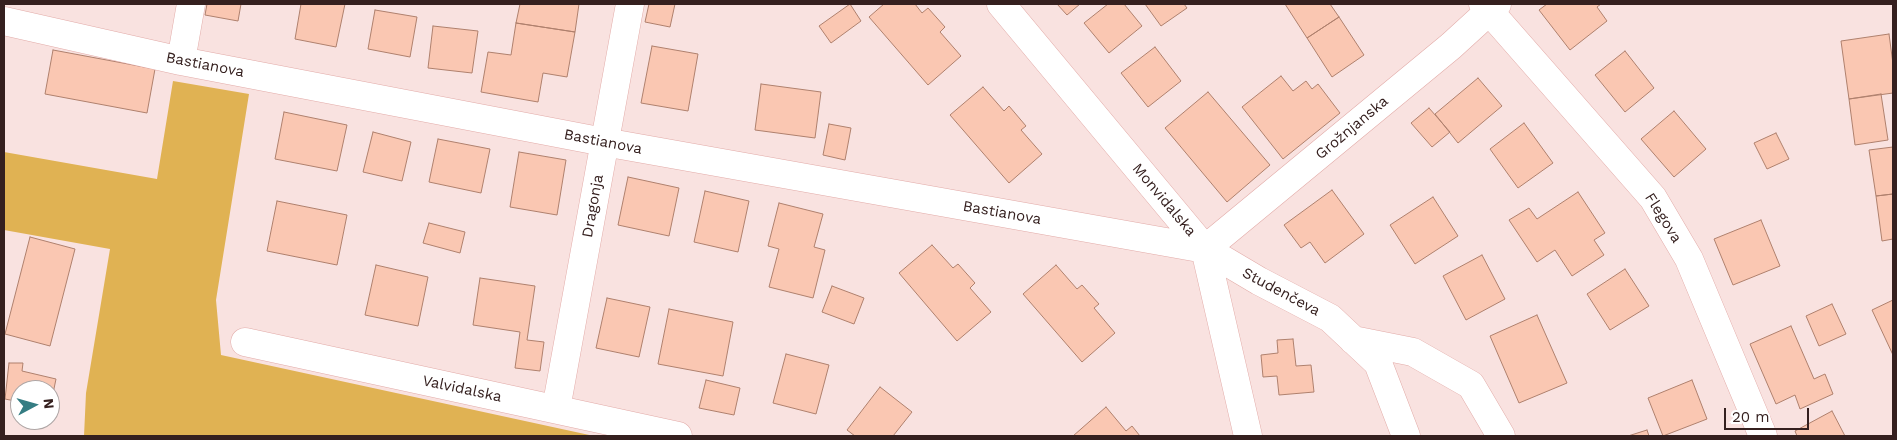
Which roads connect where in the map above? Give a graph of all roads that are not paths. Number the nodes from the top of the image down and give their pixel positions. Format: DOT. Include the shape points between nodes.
graph roads {
  1 [pos="192,4"];
  2 [pos="630,4"];
  3 [pos="1001,4"];
  4 [pos="1489,6"];
  5 [pos="4,20"];
  6 [pos="181,60"];
  7 [pos="604,142"];
  8 [pos="1205,249"];
  9 [pos="1353,340"];
  10 [pos="245,342"];
  11 [pos="556,409"];
  12 [pos="678,436"];
  13 [pos="1248,436"];
  14 [pos="1406,436"];
  15 [pos="1501,436"];
  16 [pos="1763,436"];
  1 -- 6 [label="street"];
  2 -- 7 [label="street, Dragonja"];
  3 -- 8 [label="street, Monvidalska"];
  4 -- 8 [label="street, Grožnjanska" via="1450,46"];
  4 -- 16 [label="street, Flegova" via="1654,198 1689,259"];
  5 -- 6 [label="street, Bastianova"];
  6 -- 7 [label="street, Bastianova"];
  7 -- 8 [label="street, Bastianova"];
  7 -- 11 [label="street, Dragonja"];
  8 -- 9 [label="street, Studenčeva" via="1330,318"];
  8 -- 13 [label="street, Monvidalska"];
  9 -- 14 [label="street, Studenčeva" via="1378,363"];
  9 -- 15 [label="street" via="1413,352 1470,385"];
  10 -- 11 [label="street, Valvidalska"];
  11 -- 12 [label="street, Valvidalska"];
}
